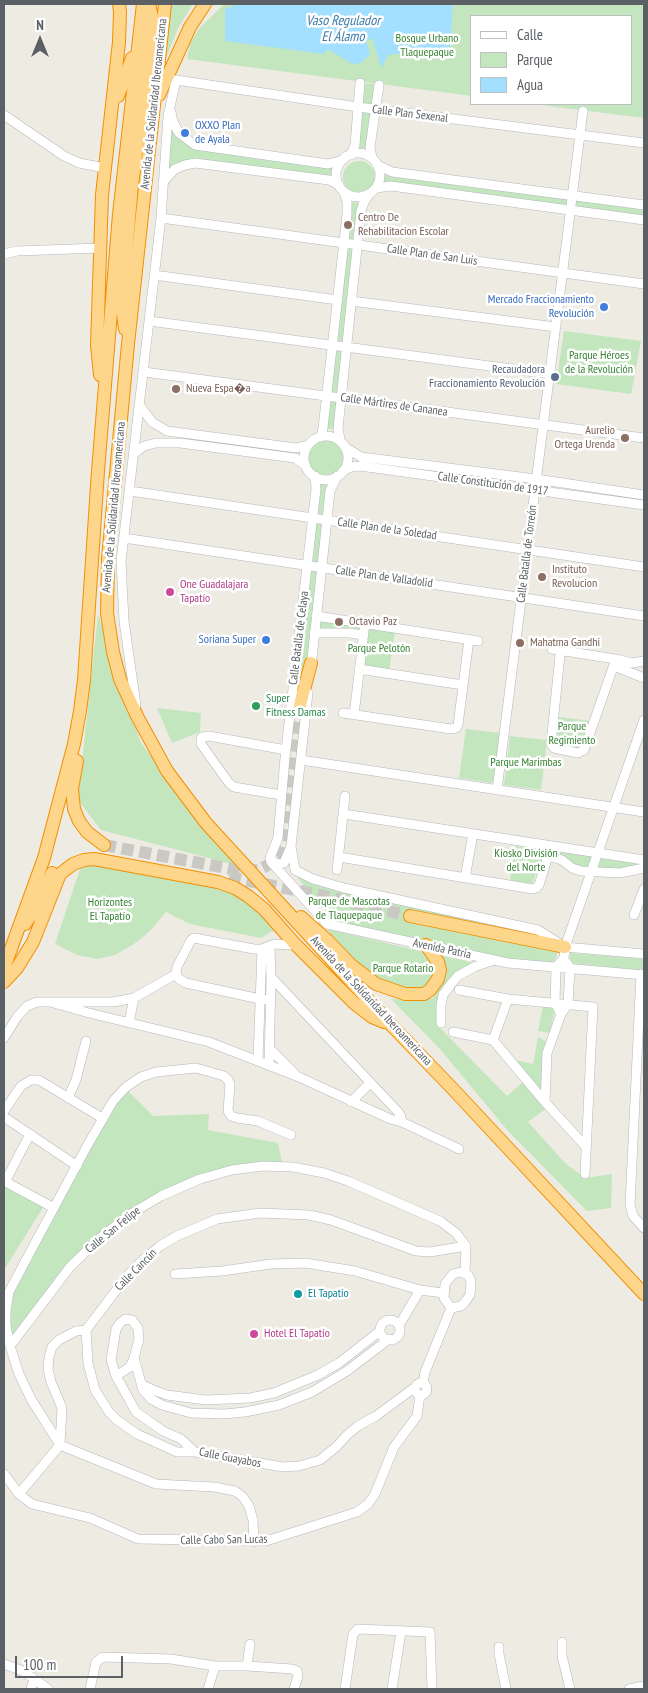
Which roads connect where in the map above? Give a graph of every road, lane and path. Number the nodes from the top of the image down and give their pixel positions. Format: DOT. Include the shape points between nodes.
graph roads {
  1 [pos="119,4"];
  2 [pos="143,4"];
  3 [pos="149,4"];
  4 [pos="165,4"];
  5 [pos="204,4"];
  6 [pos="185,36"];
  7 [pos="138,44"];
  8 [pos="176,80"];
  9 [pos="360,83"];
  10 [pos="378,85"];
  11 [pos="173,96"];
  12 [pos="358,107"];
  13 [pos="148,108"];
  14 [pos="375,109"];
  15 [pos="583,111"];
  16 [pos="4,115"];
  17 [pos="110,127"];
  18 [pos="580,135"];
  19 [pos="644,143"];
  20 [pos="347,158"];
  21 [pos="375,162"];
  22 [pos="105,168"];
  23 [pos="163,182"];
  24 [pos="342,188"];
  25 [pos="373,191"];
  26 [pos="572,196"];
  27 [pos="644,205"];
  28 [pos="570,210"];
  29 [pos="161,218"];
  30 [pos="644,220"];
  31 [pos="344,244"];
  32 [pos="357,245"];
  33 [pos="100,248"];
  34 [pos="4,254"];
  35 [pos="563,273"];
  36 [pos="154,275"];
  37 [pos="644,284"];
  38 [pos="338,300"];
  39 [pos="351,301"];
  40 [pos="149,320"];
  41 [pos="556,327"];
  42 [pos="333,345"];
  43 [pos="347,347"];
  44 [pos="144,372"];
  45 [pos="550,374"];
  46 [pos="327,396"];
  47 [pos="341,398"];
  48 [pos="140,406"];
  49 [pos="103,413"];
  50 [pos="543,426"];
  51 [pos="321,437"];
  52 [pos="644,438"];
  53 [pos="342,444"];
  54 [pos="308,445"];
  55 [pos="135,453"];
  56 [pos="306,466"];
  57 [pos="340,474"];
  58 [pos="315,476"];
  59 [pos="536,479"];
  60 [pos="535,489"];
  61 [pos="130,491"];
  62 [pos="644,495"];
  63 [pos="644,505"];
  64 [pos="312,518"];
  65 [pos="327,520"];
  66 [pos="124,538"];
  67 [pos="527,550"];
  68 [pos="307,566"];
  69 [pos="322,568"];
  70 [pos="644,568"];
  71 [pos="521,597"];
  72 [pos="316,616"];
  73 [pos="644,616"];
  74 [pos="365,623"];
  75 [pos="314,633"];
  76 [pos="363,635"];
  77 [pos="552,649"];
  78 [pos="562,650"];
  79 [pos="644,661"];
  80 [pos="615,662"];
  81 [pos="311,663"];
  82 [pos="359,669"];
  83 [pos="644,678"];
  84 [pos="463,685"];
  85 [pos="300,704"];
  86 [pos="80,711"];
  87 [pos="343,713"];
  88 [pos="354,715"];
  89 [pos="137,716"];
  90 [pos="644,720"];
  91 [pos="286,750"];
  92 [pos="300,760"];
  93 [pos="497,790"];
  94 [pos="281,795"];
  95 [pos="345,796"];
  96 [pos="614,808"];
  97 [pos="644,812"];
  98 [pos="344,814"];
  99 [pos="473,834"];
  100 [pos="291,846"];
  101 [pos="551,846"];
  102 [pos="598,853"];
  103 [pos="548,856"];
  104 [pos="338,857"];
  105 [pos="270,858"];
  106 [pos="239,859"];
  107 [pos="644,860"];
  108 [pos="644,868"];
  109 [pos="337,870"];
  110 [pos="592,871"];
  111 [pos="465,878"];
  112 [pos="644,889"];
  113 [pos="642,901"];
  114 [pos="279,902"];
  115 [pos="410,916"];
  116 [pos="634,916"];
  117 [pos="280,926"];
  118 [pos="13,942"];
  119 [pos="294,943"];
  120 [pos="426,945"];
  121 [pos="266,948"];
  122 [pos="564,952"];
  123 [pos="644,954"];
  124 [pos="494,960"];
  125 [pos="556,967"];
  126 [pos="4,968"];
  127 [pos="570,968"];
  128 [pos="176,974"];
  129 [pos="643,975"];
  130 [pos="271,977"];
  131 [pos="4,982"];
  132 [pos="459,990"];
  133 [pos="134,998"];
  134 [pos="508,999"];
  135 [pos="260,1000"];
  136 [pos="270,1000"];
  137 [pos="50,1002"];
  138 [pos="93,1003"];
  139 [pos="555,1003"];
  140 [pos="568,1004"];
  141 [pos="89,1013"];
  142 [pos="561,1014"];
  143 [pos="129,1023"];
  144 [pos="442,1023"];
  145 [pos="392,1026"];
  146 [pos="453,1032"];
  147 [pos="4,1038"];
  148 [pos="493,1040"];
  149 [pos="86,1041"];
  150 [pos="269,1048"];
  151 [pos="258,1061"];
  152 [pos="269,1066"];
  153 [pos="298,1077"];
  154 [pos="370,1083"];
  155 [pos="68,1098"];
  156 [pos="351,1102"];
  157 [pos="545,1102"];
  158 [pos="4,1111"];
  159 [pos="4,1116"];
  160 [pos="102,1118"];
  161 [pos="402,1122"];
  162 [pos="30,1134"];
  163 [pos="291,1135"];
  164 [pos="586,1147"];
  165 [pos="459,1149"];
  166 [pos="77,1166"];
  167 [pos="585,1174"];
  168 [pos="4,1181"];
  169 [pos="54,1208"];
  170 [pos="644,1228"];
  171 [pos="466,1246"];
  172 [pos="465,1273"];
  173 [pos="175,1274"];
  174 [pos="420,1290"];
  175 [pos="443,1293"];
  176 [pos="644,1294"];
  177 [pos="451,1308"];
  178 [pos="398,1323"];
  179 [pos="86,1330"];
  180 [pos="380,1331"];
  181 [pos="389,1339"];
  182 [pos="10,1346"];
  183 [pos="134,1358"];
  184 [pos="116,1376"];
  185 [pos="141,1384"];
  186 [pos="419,1389"];
  187 [pos="60,1445"];
  188 [pos="195,1452"];
  189 [pos="4,1474"];
  190 [pos="19,1494"];
  191 [pos="254,1542"];
  192 [pos="401,1632"];
  193 [pos="562,1642"];
  194 [pos="250,1644"];
  195 [pos="499,1647"];
  196 [pos="4,1664"];
  197 [pos="215,1666"];
  198 [pos="248,1666"];
  199 [pos="34,1679"];
  200 [pos="644,1686"];
  201 [pos="32,1689"];
  202 [pos="48,1689"];
  203 [pos="90,1689"];
  204 [pos="208,1689"];
  205 [pos="294,1689"];
  206 [pos="345,1689"];
  207 [pos="392,1689"];
  208 [pos="432,1689"];
  209 [pos="506,1689"];
  210 [pos="570,1689"];
  211 [pos="629,1689"];
  1 -- 17 [label="highway" via="120,42"];
  2 -- 7 [label="highway, Avenida de la Solidaridad Iberoamericana"];
  3 -- 13 [label="highway" via="152,17"];
  4 -- 13 [label="highway, Avenida de la Solidaridad Iberoamericana"];
  5 -- 6 [label="highway"];
  6 -- 8 [label="highway"];
  6 -- 13 [label="highway"];
  7 -- 17 [label="highway"];
  7 -- 49 [label="highway, Avenida de la Solidaridad Iberoamericana" via="119,214"];
  8 -- 11 [label="street"];
  8 -- 12 [label="street, Calle Plan Sexenal"];
  9 -- 12 [label="street"];
  10 -- 14 [label="street"];
  11 -- 20 [label="street" via="171,116 176,128 195,145 328,164"];
  11 -- 23 [label="street" via="168,116"];
  12 -- 14 [label="street, Calle Plan Sexenal"];
  12 -- 20 [label="street" via="354,145"];
  13 -- 89 [label="highway, Avenida de la Solidaridad Iberoamericana" via="132,185 125,263 122,307 128,344 108,559 107,606 120,679"];
  14 -- 18 [label="street, Calle Plan Sexenal"];
  14 -- 21 [label="street" via="370,147"];
  15 -- 18 [label="street, Calle Batalla de Torreón"];
  16 -- 22 [label="street" via="64,156"];
  17 -- 22 [label="highway"];
  18 -- 19 [label="street, Calle Plan Sexenal"];
  18 -- 26 [label="street, Calle Batalla de Torreón"];
  20 -- 21 [label="street" via="358,154"];
  20 -- 24 [label="street" via="338,168"];
  21 -- 25 [label="street" via="380,177"];
  21 -- 26 [label="street" via="392,172"];
  22 -- 33 [label="highway"];
  23 -- 24 [label="street" via="175,169 195,163 329,180"];
  23 -- 29 [label="street"];
  24 -- 25 [label="street" via="357,197"];
  24 -- 31 [label="street" via="348,202"];
  25 -- 28 [label="street" via="391,186"];
  25 -- 32 [label="street" via="361,211"];
  26 -- 27 [label="street"];
  26 -- 28 [label="street, Calle Batalla de Torreón"];
  28 -- 30 [label="street"];
  28 -- 35 [label="street, Calle Batalla de Torreón"];
  29 -- 31 [label="street, Calle Plan de San Luis"];
  29 -- 36 [label="street"];
  31 -- 32 [label="street, Calle Plan de San Luis"];
  31 -- 38 [label="street"];
  32 -- 35 [label="street, Calle Plan de San Luis"];
  32 -- 39 [label="street"];
  33 -- 34 [label="street"];
  33 -- 49 [label="highway" via="97,345"];
  35 -- 37 [label="street, Calle Plan de San Luis"];
  35 -- 41 [label="street, Calle Batalla de Torreón"];
  36 -- 38 [label="street"];
  36 -- 40 [label="street"];
  38 -- 42 [label="street"];
  39 -- 41 [label="street"];
  39 -- 43 [label="street"];
  40 -- 42 [label="street"];
  40 -- 44 [label="street"];
  41 -- 45 [label="street, Calle Batalla de Torreón"];
  42 -- 43 [label="street"];
  42 -- 46 [label="street"];
  43 -- 45 [label="street"];
  43 -- 47 [label="street"];
  44 -- 46 [label="street, Calle Mártires de Cananea"];
  44 -- 48 [label="street"];
  45 -- 50 [label="street, Calle Batalla de Torreón"];
  46 -- 47 [label="street, Calle Mártires de Cananea"];
  46 -- 51 [label="street"];
  47 -- 50 [label="street, Calle Mártires de Cananea"];
  47 -- 53 [label="street" via="338,428"];
  48 -- 54 [label="street" via="152,422 167,431 296,448"];
  48 -- 55 [label="street"];
  49 -- 86 [label="highway, Avenida de la Solidaridad Iberoamericana"];
  50 -- 52 [label="street, Calle Mártires de Cananea"];
  50 -- 59 [label="street, Calle Batalla de Torreón"];
  51 -- 53 [label="street" via="334,437"];
  51 -- 54 [label="street"];
  53 -- 57 [label="street" via="348,460"];
  53 -- 59 [label="street, Calle Constitución de 1917" via="362,457"];
  54 -- 56 [label="street" via="304,459"];
  55 -- 56 [label="street" via="150,444 168,442 295,458"];
  55 -- 61 [label="street"];
  56 -- 58 [label="street"];
  57 -- 58 [label="street" via="330,479"];
  57 -- 60 [label="street, Calle Constitución de 1917" via="360,466"];
  57 -- 65 [label="street, Calle Batalla de Celaya" via="330,491"];
  58 -- 64 [label="street, Calle Batalla de Celaya"];
  59 -- 60 [label="street, Calle Batalla de Torreón"];
  59 -- 62 [label="street, Calle Constitución de 1917"];
  60 -- 63 [label="street, Calle Constitución de 1917"];
  60 -- 67 [label="street, Calle Batalla de Torreón"];
  61 -- 64 [label="street, Calle Plan de la Soledad"];
  61 -- 66 [label="street"];
  64 -- 65 [label="street, Calle Plan de la Soledad"];
  64 -- 68 [label="street, Calle Batalla de Celaya"];
  65 -- 67 [label="street, Calle Plan de la Soledad"];
  65 -- 69 [label="street, Calle Batalla de Celaya"];
  66 -- 68 [label="street, Calle Plan de Valladolid"];
  66 -- 89 [label="street" via="121,561 124,621"];
  67 -- 70 [label="street, Calle Plan de la Soledad"];
  67 -- 71 [label="street, Calle Batalla de Torreón"];
  68 -- 69 [label="street, Calle Plan de Valladolid"];
  68 -- 91 [label="street, Calle Batalla de Celaya"];
  69 -- 71 [label="street, Calle Plan de Valladolid"];
  69 -- 72 [label="street, Calle Batalla de Celaya"];
  71 -- 73 [label="street, Calle Plan de Valladolid"];
  71 -- 93 [label="street, Calle Batalla de Torreón"];
  72 -- 74 [label="street"];
  72 -- 75 [label="street, Calle Batalla de Celaya"];
  74 -- 76 [label="street"];
  74 -- 84 [label="street" via="473,640"];
  75 -- 76 [label="street"];
  75 -- 81 [label="street, Calle Batalla de Celaya"];
  76 -- 82 [label="street"];
  77 -- 78 [label="street"];
  78 -- 80 [label="street"];
  78 -- 80 [label="street" via="552,747 578,753 582,752"];
  79 -- 80 [label="street"];
  80 -- 83 [label="street"];
  81 -- 85 [label="highway"];
  81 -- 92 [label="street, Calle Batalla de Celaya"];
  82 -- 84 [label="street"];
  82 -- 88 [label="street"];
  84 -- 88 [label="street" via="456,728"];
  86 -- 118 [label="highway, Avenida de la Solidaridad Iberoamericana" via="46,849"];
  86 -- 118 [label="highway" via="73,802 83,827 102,848 75,853 59,864"];
  87 -- 88 [label="street"];
  89 -- 106 [label="highway, Avenida de la Solidaridad Iberoamericana" via="167,771 206,823"];
  90 -- 96 [label="street"];
  91 -- 94 [label="street, Calle Batalla de Celaya"];
  91 -- 94 [label="street" via="209,736 201,740 206,752 234,787"];
  92 -- 93 [label="street"];
  92 -- 100 [label="street, Calle Batalla de Celaya"];
  93 -- 96 [label="street"];
  94 -- 105 [label="street, Calle Batalla de Celaya" via="278,838"];
  95 -- 98 [label="street"];
  96 -- 97 [label="street"];
  96 -- 102 [label="street"];
  98 -- 99 [label="street"];
  98 -- 104 [label="street"];
  99 -- 101 [label="street"];
  99 -- 111 [label="street"];
  100 -- 105 [label="street" via="284,863 276,864"];
  100 -- 122 [label="street" via="295,870 313,879 538,930"];
  101 -- 102 [label="street"];
  101 -- 103 [label="street"];
  102 -- 107 [label="street"];
  102 -- 110 [label="street"];
  103 -- 110 [label="street" via="562,860 572,868"];
  103 -- 111 [label="street" via="536,888"];
  104 -- 109 [label="street"];
  104 -- 111 [label="street"];
  105 -- 120 [label="street, Avenida Patria" via="328,924"];
  106 -- 114 [label="highway, Avenida de la Solidaridad Iberoamericana"];
  106 -- 117 [label="highway"];
  108 -- 110 [label="street" via="620,873"];
  110 -- 122 [label="street"];
  112 -- 113 [label="street"];
  113 -- 116 [label="street"];
  114 -- 120 [label="highway" via="307,920 351,965 376,984 397,992 424,994 435,985 440,970"];
  114 -- 145 [label="highway, Avenida de la Solidaridad Iberoamericana"];
  115 -- 122 [label="highway"];
  117 -- 119 [label="highway"];
  117 -- 131 [label="highway" via="256,902 227,885 100,859 84,860 60,874 33,942"];
  118 -- 126 [label="highway, Avenida de la Solidaridad Iberoamericana"];
  119 -- 121 [label="street"];
  119 -- 145 [label="highway" via="354,1003 372,1017"];
  120 -- 124 [label="street, Avenida Patria"];
  121 -- 128 [label="street" via="254,949 194,938"];
  121 -- 130 [label="street"];
  121 -- 135 [label="street"];
  122 -- 123 [label="street"];
  122 -- 125 [label="street"];
  122 -- 127 [label="street"];
  124 -- 125 [label="street, Avenida Patria"];
  124 -- 144 [label="street" via="474,967 450,984 441,1005"];
  125 -- 127 [label="street, Avenida Patria"];
  125 -- 139 [label="street"];
  127 -- 129 [label="street, Avenida Patria"];
  127 -- 140 [label="street"];
  128 -- 133 [label="street"];
  128 -- 135 [label="street" via="186,983"];
  129 -- 170 [label="street" via="630,1204 633,1216"];
  130 -- 136 [label="street"];
  130 -- 154 [label="street"];
  132 -- 134 [label="street"];
  133 -- 138 [label="street"];
  133 -- 143 [label="street"];
  134 -- 139 [label="street"];
  134 -- 148 [label="street"];
  135 -- 136 [label="street"];
  135 -- 151 [label="street"];
  136 -- 150 [label="street"];
  137 -- 138 [label="street"];
  137 -- 141 [label="street"];
  137 -- 147 [label="street" via="27,1006"];
  138 -- 141 [label="street"];
  139 -- 140 [label="street"];
  139 -- 142 [label="street"];
  140 -- 142 [label="street"];
  140 -- 164 [label="street" via="593,1007"];
  141 -- 143 [label="street"];
  142 -- 157 [label="street" via="546,1053"];
  143 -- 151 [label="street" via="209,1042"];
  145 -- 176 [label="highway, Avenida de la Solidaridad Iberoamericana"];
  146 -- 148 [label="street"];
  148 -- 157 [label="street"];
  149 -- 155 [label="street"];
  150 -- 152 [label="street"];
  150 -- 153 [label="street"];
  151 -- 152 [label="street"];
  152 -- 153 [label="street"];
  153 -- 156 [label="street"];
  154 -- 156 [label="street"];
  154 -- 161 [label="street" via="400,1114"];
  155 -- 158 [label="street" via="39,1080 31,1080 21,1086"];
  155 -- 160 [label="street"];
  156 -- 161 [label="street"];
  157 -- 164 [label="street"];
  159 -- 162 [label="street"];
  160 -- 163 [label="street" via="126,1086 141,1077 156,1072 196,1068 228,1080 228,1111 231,1116 258,1121"];
  160 -- 166 [label="street"];
  161 -- 165 [label="street"];
  162 -- 166 [label="street"];
  162 -- 168 [label="street"];
  164 -- 167 [label="street"];
  166 -- 169 [label="street"];
  168 -- 169 [label="street"];
  169 -- 182 [label="street" via="10,1292 6,1326"];
  171 -- 172 [label="street"];
  171 -- 179 [label="street, Calle Cancún" via="416,1251 309,1215 260,1212 217,1219 177,1236 144,1259"];
  171 -- 182 [label="street, Calle San Felipe" via="440,1221 324,1173 264,1166 232,1170 200,1179 161,1196 129,1215 70,1267"];
  172 -- 175 [label="street" via="450,1277"];
  172 -- 177 [label="street" via="471,1281 470,1295 461,1306"];
  173 -- 174 [label="street" via="305,1263 355,1271"];
  174 -- 175 [label="street"];
  174 -- 178 [label="street"];
  175 -- 177 [label="street"];
  177 -- 186 [label="street"];
  178 -- 180 [label="street" via="387,1320"];
  178 -- 181 [label="street" via="400,1332"];
  179 -- 187 [label="street" via="76,1331 59,1340 49,1357 48,1369 62,1408"];
  179 -- 188 [label="street" via="86,1347 95,1390 109,1412 145,1438 177,1452"];
  180 -- 181 [label="street"];
  180 -- 185 [label="street" via="318,1375 250,1398 206,1400 167,1396"];
  181 -- 185 [label="street" via="347,1371 312,1392 259,1409 224,1414 191,1413 152,1399"];
  182 -- 187 [label="street" via="30,1399"];
  183 -- 184 [label="street" via="130,1367"];
  183 -- 184 [label="street, Calle Guayabos" via="138,1328 132,1320 125,1319 116,1329 111,1360"];
  183 -- 185 [label="street"];
  184 -- 188 [label="street, Calle Guayabos" via="136,1412 181,1439"];
  186 -- 188 [label="street, Calle Guayabos" via="348,1434 320,1460 307,1464 283,1468"];
  186 -- 191 [label="street, Calle Cabo San Lucas" via="418,1416 394,1447 368,1504 357,1512 266,1542"];
  187 -- 190 [label="street"];
  187 -- 191 [label="street" via="156,1484 235,1491 249,1506"];
  189 -- 190 [label="street"];
  190 -- 191 [label="street, Calle Cabo San Lucas" via="32,1504 90,1518 138,1539"];
  192 -- 206 [label="street" via="356,1630"];
  192 -- 207 [label="street"];
  192 -- 208 [label="street" via="430,1632"];
  193 -- 210 [label="street"];
  194 -- 198 [label="street"];
  195 -- 209 [label="street"];
  196 -- 199 [label="street"];
  197 -- 198 [label="street"];
  197 -- 203 [label="street" via="171,1659 103,1657 96,1662"];
  197 -- 204 [label="street"];
  198 -- 205 [label="street" via="297,1671"];
  199 -- 201 [label="street"];
  199 -- 202 [label="street"];
  200 -- 211 [label="street"];
}
